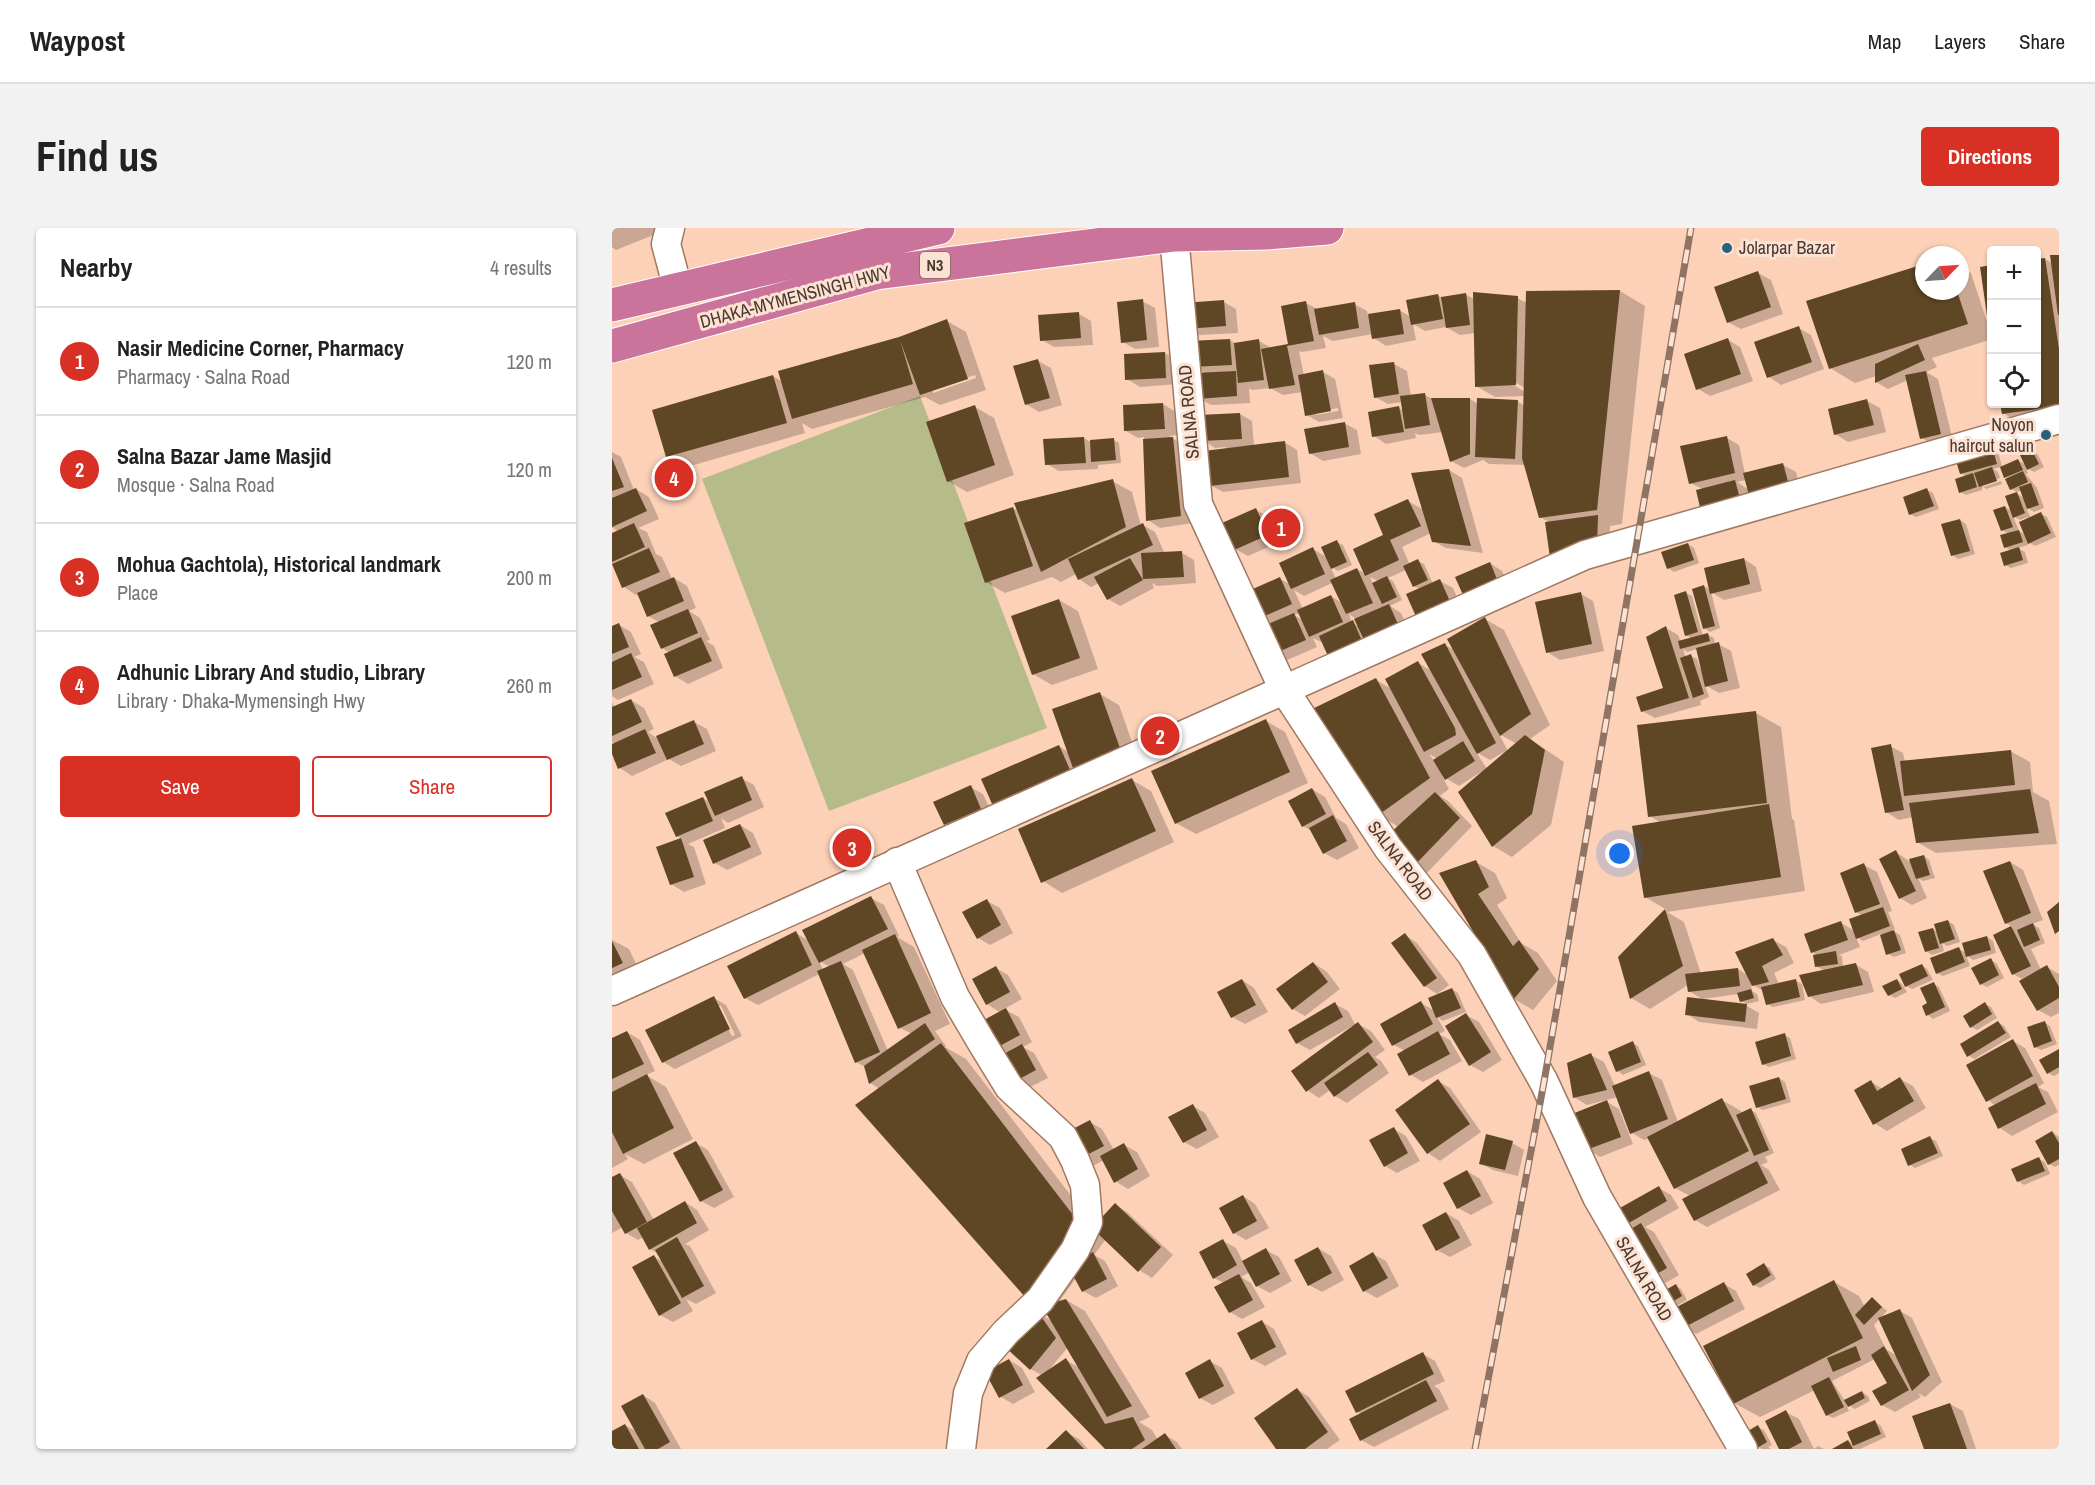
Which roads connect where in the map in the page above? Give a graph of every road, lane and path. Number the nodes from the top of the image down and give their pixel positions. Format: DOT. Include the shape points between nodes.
graph roads {
  1 [pos="670,228"];
  2 [pos="938,228"];
  3 [pos="1327,228"];
  4 [pos="1174,235"];
  5 [pos="678,289"];
  6 [pos="612,305"];
  7 [pos="612,346"];
  8 [pos="2059,419"];
  9 [pos="1283,688"];
  10 [pos="897,862"];
  11 [pos="612,991"];
  12 [pos="961,1449"];
  13 [pos="1743,1449"];
  1 -- 5 [label="street" via="666,244"];
  2 -- 5 [label="highway, DHAKA-MYMENSINGH HWY / N3"];
  3 -- 4 [label="highway, DHAKA-MYMENSINGH HWY / N3"];
  4 -- 7 [label="highway, DHAKA-MYMENSINGH HWY / N3" via="876,273"];
  4 -- 9 [label="street, SALNA ROAD" via="1198,504"];
  5 -- 6 [label="highway, DHAKA-MYMENSINGH HWY / N3"];
  8 -- 9 [label="street" via="1585,555"];
  9 -- 10 [label="street"];
  9 -- 13 [label="street, SALNA ROAD" via="1388,848 1473,955 1544,1082 1597,1197"];
  10 -- 11 [label="street"];
  10 -- 12 [label="street" via="955,997 1009,1087 1062,1137 1085,1185 1088,1222 1075,1250 1040,1300 981,1361 968,1393"];
}
